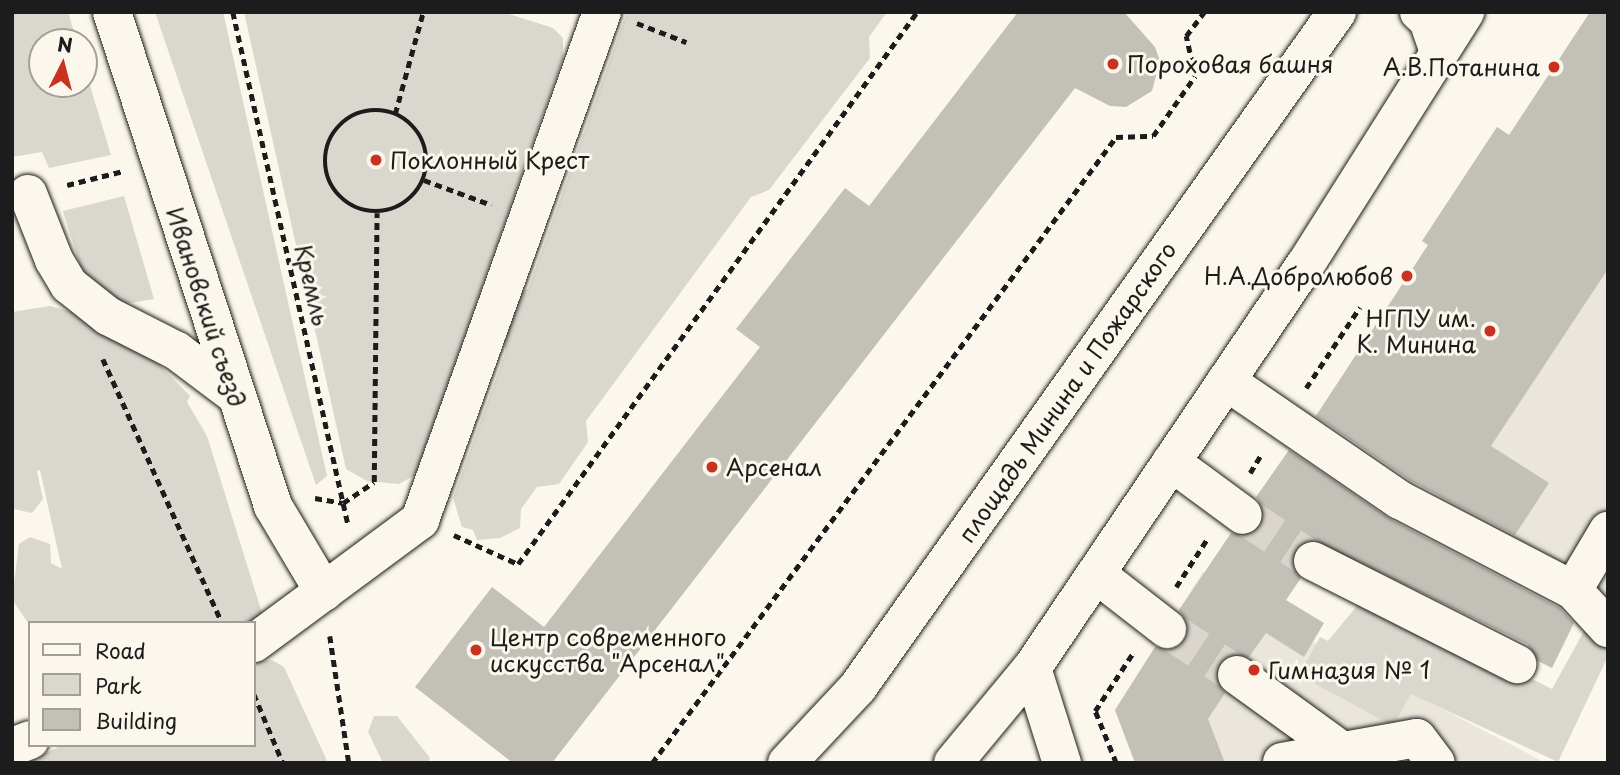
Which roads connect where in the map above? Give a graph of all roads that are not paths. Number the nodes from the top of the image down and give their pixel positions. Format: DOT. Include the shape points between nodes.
graph roads {
  1 [pos="112,12"];
  2 [pos="1337,12"];
  3 [pos="1419,12"];
  4 [pos="1465,12"];
  5 [pos="614,15"];
  6 [pos="1438,49"];
  7 [pos="28,194"];
  8 [pos="1226,381"];
  9 [pos="233,393"];
  10 [pos="1171,462"];
  11 [pos="1243,515"];
  12 [pos="1608,531"];
  13 [pos="1313,561"];
  14 [pos="1096,574"];
  15 [pos="1573,590"];
  16 [pos="324,592"];
  17 [pos="1608,628"];
  18 [pos="1167,629"];
  19 [pos="256,642"];
  20 [pos="1517,664"];
  21 [pos="1032,668"];
  22 [pos="1237,675"];
  23 [pos="1342,751"];
  24 [pos="1282,762"];
  25 [pos="787,763"];
  26 [pos="953,763"];
  27 [pos="1062,763"];
  28 [pos="1436,763"];
  1 -- 9 [label="street, Ивановский съезд"];
  2 -- 25 [label="street, площадь Минина и Пожарского" via="858,687"];
  3 -- 6 [label="street" via="1428,20"];
  4 -- 6 [label="street"];
  5 -- 16 [label="street" via="528,217 420,520"];
  6 -- 8 [label="street" via="1304,267"];
  7 -- 9 [label="street" via="69,285 108,316 177,351"];
  8 -- 10 [label="street"];
  8 -- 15 [label="street" via="1400,500"];
  9 -- 16 [label="street, Ивановский съезд" via="273,506"];
  10 -- 11 [label="street"];
  10 -- 14 [label="street"];
  12 -- 15 [label="street"];
  13 -- 20 [label="street"];
  14 -- 18 [label="street"];
  14 -- 21 [label="street"];
  15 -- 17 [label="street"];
  16 -- 19 [label="street"];
  21 -- 26 [label="street"];
  21 -- 27 [label="street"];
  22 -- 23 [label="street"];
  23 -- 24 [label="street"];
  23 -- 28 [label="street" via="1417,737"];
}
